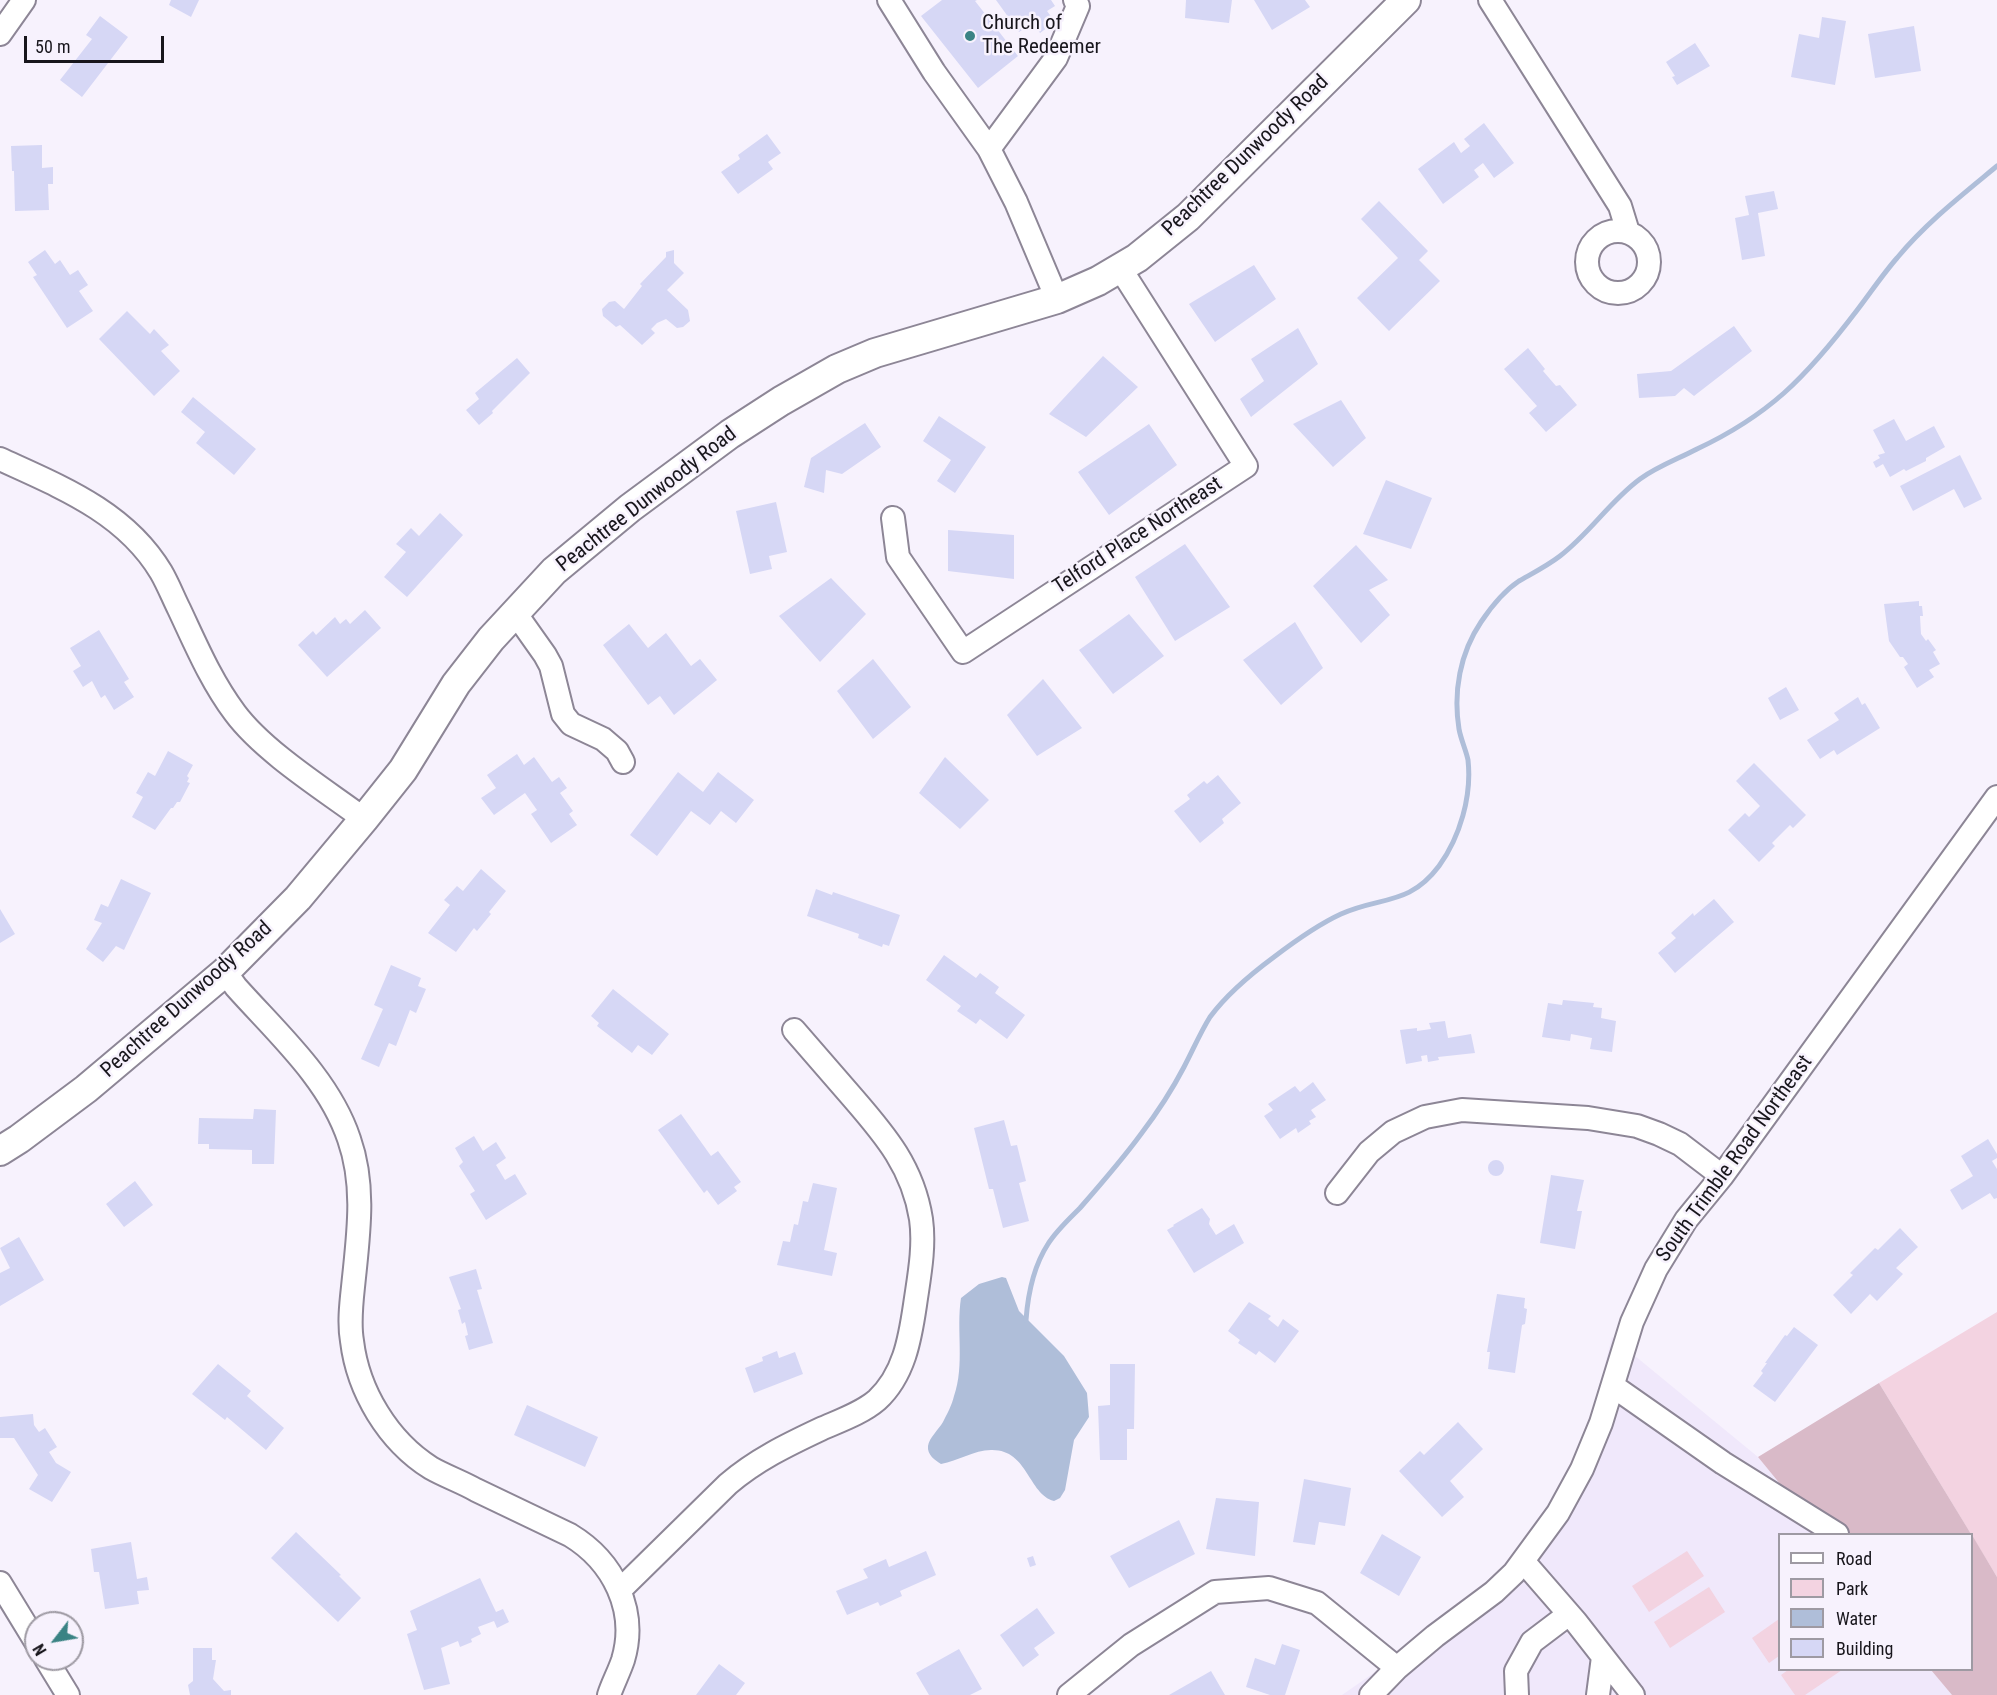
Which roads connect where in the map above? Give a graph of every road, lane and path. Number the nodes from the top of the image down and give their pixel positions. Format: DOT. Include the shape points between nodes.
graph roads {
  1 [pos="24,0"];
  2 [pos="889,0"];
  3 [pos="1075,0"];
  4 [pos="1406,0"];
  5 [pos="1490,0"];
  6 [pos="0,34"];
  7 [pos="989,149"];
  8 [pos="1628,232"];
  9 [pos="1120,268"];
  10 [pos="1057,299"];
  11 [pos="0,459"];
  12 [pos="893,518"];
  13 [pos="516,614"];
  14 [pos="623,762"];
  15 [pos="1997,797"];
  16 [pos="364,819"];
  17 [pos="225,972"];
  18 [pos="794,1030"];
  19 [pos="0,1151"];
  20 [pos="1722,1176"];
  21 [pos="1337,1193"];
  22 [pos="1613,1386"];
  23 [pos="1835,1533"];
  24 [pos="1523,1561"];
  25 [pos="0,1583"];
  26 [pos="620,1590"];
  27 [pos="1569,1614"];
  28 [pos="24,1622"];
  29 [pos="1603,1657"];
  30 [pos="1397,1668"];
  31 [pos="53,1671"];
  32 [pos="68,1695"];
  33 [pos="609,1695"];
  34 [pos="1070,1695"];
  35 [pos="1371,1695"];
  36 [pos="1517,1695"];
  37 [pos="1598,1695"];
  38 [pos="1633,1695"];
  1 -- 6 [label="street"];
  2 -- 7 [label="street"];
  3 -- 7 [label="street" via="1078,6 1056,57"];
  4 -- 9 [label="main road, Peachtree Dunwoody Road" via="1188,217"];
  5 -- 8 [label="street" via="1620,206"];
  7 -- 10 [label="street"];
  9 -- 10 [label="main road, Peachtree Dunwoody Road"];
  9 -- 12 [label="street, Telford Place Northeast" via="1246,466 963,652 898,557"];
  10 -- 13 [label="main road, Peachtree Dunwoody Road" via="875,353 837,369 781,401 630,508 554,571"];
  11 -- 16 [label="street" via="91,503 129,531 162,573 209,674 236,714 269,748"];
  13 -- 14 [label="street" via="551,666 563,714 571,724 603,739"];
  13 -- 16 [label="main road, Peachtree Dunwoody Road" via="490,639 456,684 403,770"];
  15 -- 20 [label="street, South Trimble Road Northeast"];
  16 -- 17 [label="main road, Peachtree Dunwoody Road" via="298,898"];
  17 -- 19 [label="main road, Peachtree Dunwoody Road" via="86,1089"];
  17 -- 26 [label="street" via="320,1083 350,1139 361,1204 352,1341 360,1379 378,1416 401,1443 431,1467 583,1543 605,1565"];
  18 -- 26 [label="street" via="887,1138 914,1188 921,1220 922,1253 906,1352 894,1380 877,1400 747,1468"];
  20 -- 21 [label="street" via="1680,1144 1637,1126 1588,1118 1462,1110 1425,1117 1393,1132 1369,1152"];
  20 -- 22 [label="street, South Trimble Road Northeast" via="1686,1220 1656,1269 1632,1322"];
  22 -- 23 [label="street" via="1723,1463"];
  22 -- 24 [label="street, South Trimble Road Northeast" via="1582,1469 1558,1513"];
  24 -- 27 [label="street"];
  24 -- 30 [label="street, South Trimble Road Northeast" via="1494,1592"];
  25 -- 28 [label="street"];
  26 -- 33 [label="street" via="627,1639"];
  27 -- 29 [label="street"];
  27 -- 36 [label="street" via="1532,1642 1516,1671"];
  29 -- 37 [label="street"];
  29 -- 38 [label="street"];
  30 -- 34 [label="street" via="1317,1603 1269,1588 1215,1592 1131,1645"];
  30 -- 35 [label="street, South Trimble Road Northeast"];
  31 -- 32 [label="street"];
}
